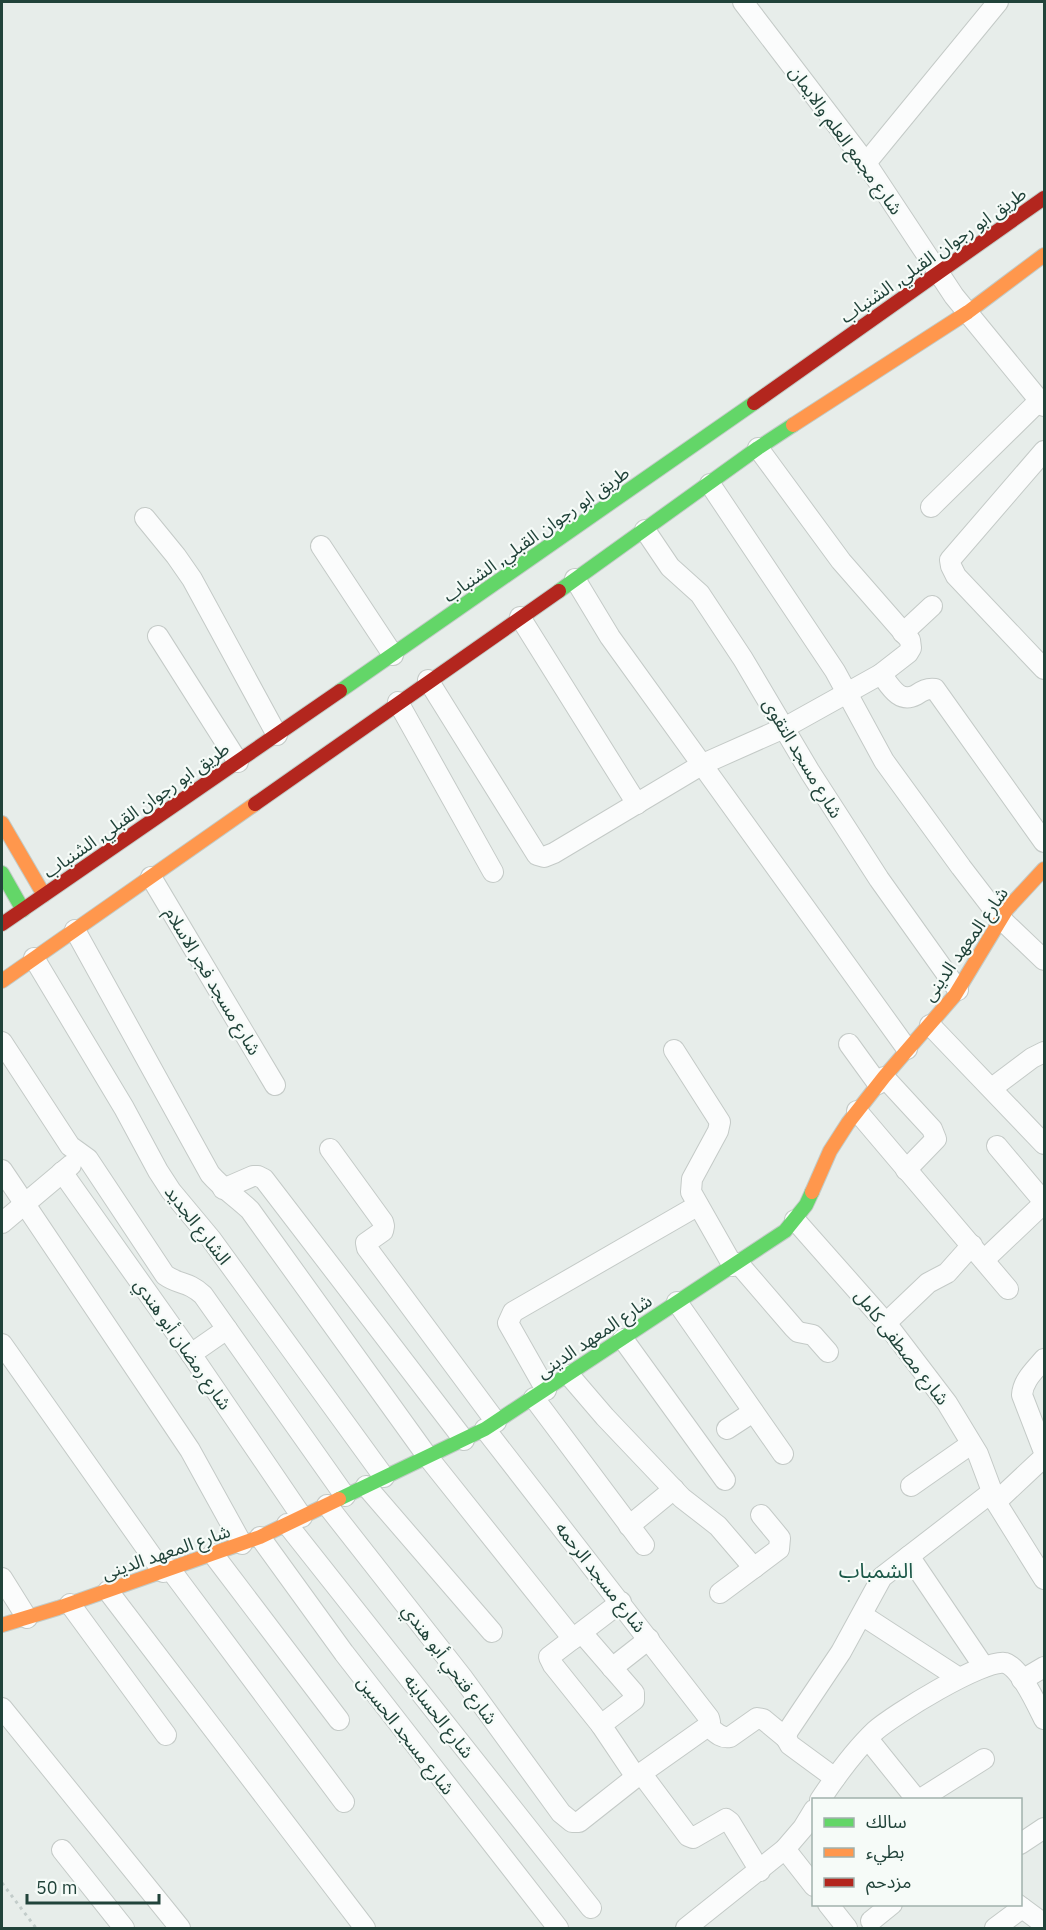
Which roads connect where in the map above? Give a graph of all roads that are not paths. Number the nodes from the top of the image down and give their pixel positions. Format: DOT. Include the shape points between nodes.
graph roads {
  1 [pos="742,2"];
  2 [pos="998,2"];
  3 [pos="866,163"];
  4 [pos="1044,198"];
  5 [pos="1044,255"];
  6 [pos="946,284"];
  7 [pos="968,312"];
  8 [pos="1042,403"];
  9 [pos="758,448"];
  10 [pos="1044,451"];
  11 [pos="710,484"];
  12 [pos="931,507"];
  13 [pos="145,518"];
  14 [pos="645,530"];
  15 [pos="321,546"];
  16 [pos="575,579"];
  17 [pos="932,606"];
  18 [pos="520,617"];
  19 [pos="903,633"];
  20 [pos="158,636"];
  21 [pos="393,655"];
  22 [pos="1044,669"];
  23 [pos="881,674"];
  24 [pos="428,681"];
  25 [pos="846,693"];
  26 [pos="398,702"];
  27 [pos="784,728"];
  28 [pos="277,735"];
  29 [pos="238,762"];
  30 [pos="703,764"];
  31 [pos="637,804"];
  32 [pos="2,823"];
  33 [pos="1044,842"];
  34 [pos="1044,869"];
  35 [pos="493,872"];
  36 [pos="2,873"];
  37 [pos="151,877"];
  38 [pos="44,895"];
  39 [pos="23,910"];
  40 [pos="1001,919"];
  41 [pos="2,924"];
  42 [pos="75,930"];
  43 [pos="34,958"];
  44 [pos="1044,960"];
  45 [pos="2,981"];
  46 [pos="958,990"];
  47 [pos="930,1024"];
  48 [pos="2,1042"];
  49 [pos="849,1044"];
  50 [pos="907,1049"];
  51 [pos="674,1050"];
  52 [pos="1044,1052"];
  53 [pos="881,1080"];
  54 [pos="275,1085"];
  55 [pos="992,1088"];
  56 [pos="857,1112"];
  57 [pos="1044,1144"];
  58 [pos="997,1146"];
  59 [pos="330,1149"];
  60 [pos="85,1155"];
  61 [pos="2,1170"];
  62 [pos="906,1170"];
  63 [pos="62,1172"];
  64 [pos="223,1189"];
  65 [pos="1043,1198"];
  66 [pos="24,1204"];
  67 [pos="698,1206"];
  68 [pos="795,1220"];
  69 [pos="2,1223"];
  70 [pos="978,1252"];
  71 [pos="735,1265"];
  72 [pos="1008,1288"];
  73 [pos="677,1302"];
  74 [pos="886,1323"];
  75 [pos="226,1329"];
  76 [pos="623,1338"];
  77 [pos="2,1344"];
  78 [pos="828,1352"];
  79 [pos="190,1354"];
  80 [pos="1044,1359"];
  81 [pos="569,1375"];
  82 [pos="540,1394"];
  83 [pos="753,1412"];
  84 [pos="491,1425"];
  85 [pos="728,1429"];
  86 [pos="464,1440"];
  87 [pos="972,1444"];
  88 [pos="783,1454"];
  89 [pos="427,1455"];
  90 [pos="384,1478"];
  91 [pos="725,1480"];
  92 [pos="366,1486"];
  93 [pos="911,1486"];
  94 [pos="674,1489"];
  95 [pos="345,1496"];
  96 [pos="994,1497"];
  97 [pos="327,1505"];
  98 [pos="761,1515"];
  99 [pos="295,1521"];
  100 [pos="629,1526"];
  101 [pos="251,1541"];
  102 [pos="644,1545"];
  103 [pos="213,1554"];
  104 [pos="909,1556"];
  105 [pos="1041,1565"];
  106 [pos="754,1568"];
  107 [pos="166,1570"];
  108 [pos="2,1578"];
  109 [pos="108,1591"];
  110 [pos="720,1593"];
  111 [pos="621,1602"];
  112 [pos="70,1604"];
  113 [pos="862,1615"];
  114 [pos="27,1618"];
  115 [pos="2,1625"];
  116 [pos="492,1632"];
  117 [pos="578,1636"];
  118 [pos="649,1639"];
  119 [pos="984,1667"];
  120 [pos="1044,1667"];
  121 [pos="612,1668"];
  122 [pos="959,1678"];
  123 [pos="1022,1680"];
  124 [pos="2,1708"];
  125 [pos="1044,1719"];
  126 [pos="339,1720"];
  127 [pos="602,1725"];
  128 [pos="708,1726"];
  129 [pos="166,1735"];
  130 [pos="786,1738"];
  131 [pos="868,1739"];
  132 [pos="984,1759"];
  133 [pos="638,1775"];
  134 [pos="835,1778"];
  135 [pos="821,1798"];
  136 [pos="916,1798"];
  137 [pos="921,1798"];
  138 [pos="344,1802"];
  139 [pos="812,1818"];
  140 [pos="1044,1828"];
  141 [pos="1022,1843"];
  142 [pos="62,1850"];
  143 [pos="785,1850"];
  144 [pos="760,1871"];
  145 [pos="812,1885"];
  146 [pos="829,1906"];
  147 [pos="891,1906"];
  148 [pos="1020,1906"];
  149 [pos="591,1908"];
  150 [pos="871,1921"];
  151 [pos="1044,1924"];
  152 [pos="689,1928"];
  153 [pos="124,1929"];
  154 [pos="180,1929"];
  155 [pos="365,1929"];
  156 [pos="558,1929"];
  157 [pos="847,1929"];
  158 [pos="995,1929"];
  1 -- 3 [label="street, شارع مجمع العلم والايمان"];
  2 -- 3 [label="street"];
  3 -- 6 [label="street, شارع مجمع العلم والايمان"];
  4 -- 6 [label="street, طريق ابو رجوان القبلي, الشنباب"];
  5 -- 7 [label="street"];
  6 -- 7 [label="street, شارع مجمع العلم والايمان"];
  6 -- 21 [label="street, طريق ابو رجوان القبلي, الشنباب"];
  7 -- 8 [label="street, شارع مجمع العلم والايمان"];
  7 -- 9 [label="street"];
  8 -- 12 [label="street"];
  9 -- 11 [label="street"];
  9 -- 19 [label="street" via="841,561"];
  10 -- 22 [label="street" via="950,560 956,576"];
  11 -- 14 [label="street"];
  11 -- 25 [label="street"];
  13 -- 28 [label="street" via="192,579"];
  14 -- 16 [label="street"];
  14 -- 27 [label="street, شارع مسجد التقوى" via="670,567 700,594"];
  15 -- 21 [label="street"];
  16 -- 18 [label="street"];
  16 -- 30 [label="street" via="610,637"];
  17 -- 19 [label="street"];
  18 -- 24 [label="street"];
  18 -- 31 [label="street"];
  19 -- 23 [label="street" via="911,648"];
  20 -- 29 [label="street"];
  21 -- 28 [label="street, طريق ابو رجوان القبلي, الشنباب"];
  23 -- 25 [label="street"];
  23 -- 33 [label="street" via="905,698 935,689"];
  24 -- 26 [label="street"];
  24 -- 31 [label="street" via="537,855 544,858 554,853"];
  25 -- 27 [label="street"];
  25 -- 40 [label="street" via="884,761"];
  26 -- 35 [label="street"];
  26 -- 37 [label="street"];
  27 -- 30 [label="street"];
  27 -- 46 [label="street, شارع مسجد التقوى" via="879,879"];
  28 -- 29 [label="street, طريق ابو رجوان القبلي, الشنباب"];
  29 -- 38 [label="street, طريق ابو رجوان القبلي, الشنباب"];
  30 -- 31 [label="street"];
  30 -- 50 [label="street"];
  32 -- 38 [label="street"];
  34 -- 40 [label="street, شارع المعهد الدينى"];
  36 -- 39 [label="street"];
  37 -- 42 [label="street"];
  37 -- 54 [label="street, شارع مسجد فجر الاسلام"];
  38 -- 39 [label="street, طريق ابو رجوان القبلي, الشنباب"];
  39 -- 41 [label="street, طريق ابو رجوان القبلي, الشنباب"];
  40 -- 44 [label="street"];
  40 -- 46 [label="street, شارع المعهد الدينى"];
  42 -- 43 [label="street"];
  42 -- 64 [label="street" via="210,1174"];
  43 -- 45 [label="street"];
  43 -- 90 [label="street, الشارع الجديد" via="171,1191 211,1239"];
  46 -- 47 [label="street, شارع المعهد الدينى"];
  47 -- 50 [label="street, شارع المعهد الدينى"];
  47 -- 55 [label="street"];
  48 -- 60 [label="street" via="70,1146"];
  49 -- 53 [label="street"];
  50 -- 53 [label="street, شارع المعهد الدينى"];
  51 -- 67 [label="street" via="720,1122 692,1179 691,1192"];
  52 -- 55 [label="street"];
  53 -- 56 [label="street, شارع المعهد الدينى"];
  53 -- 62 [label="street" via="932,1130 936,1139"];
  55 -- 57 [label="street"];
  56 -- 62 [label="street"];
  56 -- 68 [label="street, شارع المعهد الدينى" via="830,1151"];
  58 -- 65 [label="street"];
  59 -- 84 [label="street, شارع مسجد الرحمه" via="384,1226 368,1240 367,1248"];
  60 -- 63 [label="street"];
  60 -- 75 [label="street" via="165,1275 196,1288"];
  61 -- 66 [label="street, شارع مسجد الحسين"];
  62 -- 70 [label="street"];
  63 -- 66 [label="street"];
  63 -- 79 [label="street, شارع رمضان أبو هندي"];
  64 -- 86 [label="street" via="253,1176 264,1179"];
  64 -- 89 [label="street" via="250,1210"];
  65 -- 70 [label="street"];
  66 -- 69 [label="street"];
  66 -- 101 [label="street, شارع مسجد الحسين"];
  67 -- 71 [label="street"];
  67 -- 82 [label="street" via="513,1312 508,1323"];
  68 -- 71 [label="street, شارع المعهد الدينى"];
  68 -- 74 [label="street, شارع مصطفى كامل"];
  70 -- 72 [label="street"];
  70 -- 74 [label="street" via="928,1283"];
  71 -- 73 [label="street, شارع المعهد الدينى"];
  71 -- 78 [label="street" via="798,1332 813,1335"];
  73 -- 76 [label="street, شارع المعهد الدينى"];
  73 -- 83 [label="street"];
  74 -- 87 [label="street, شارع مصطفى كامل" via="930,1378"];
  75 -- 79 [label="street"];
  75 -- 95 [label="street"];
  76 -- 81 [label="street, شارع المعهد الدينى"];
  76 -- 91 [label="street"];
  77 -- 107 [label="street"];
  79 -- 99 [label="street, شارع رمضان أبو هندي"];
  80 -- 96 [label="street" via="1027,1380 1022,1395 1044,1456"];
  81 -- 82 [label="street, شارع المعهد الدينى"];
  81 -- 94 [label="street"];
  82 -- 84 [label="street, شارع المعهد الدينى"];
  82 -- 100 [label="street"];
  83 -- 85 [label="street"];
  83 -- 88 [label="street"];
  84 -- 86 [label="street, شارع المعهد الدينى"];
  84 -- 111 [label="street, شارع مسجد الرحمه"];
  86 -- 89 [label="street, شارع المعهد الدينى"];
  87 -- 93 [label="street"];
  87 -- 96 [label="street, شارع مصطفى كامل"];
  89 -- 90 [label="street, شارع المعهد الدينى"];
  89 -- 117 [label="street"];
  90 -- 92 [label="street, شارع المعهد الدينى"];
  92 -- 95 [label="street, شارع المعهد الدينى"];
  92 -- 116 [label="street"];
  94 -- 100 [label="street"];
  94 -- 106 [label="street" via="718,1526"];
  95 -- 97 [label="street, شارع المعهد الدينى"];
  96 -- 104 [label="street"];
  96 -- 105 [label="street, شارع مصطفى كامل"];
  97 -- 99 [label="street, شارع المعهد الدينى"];
  97 -- 133 [label="street, شارع فتحي أبو هندي" via="462,1677 561,1813 572,1822 579,1822"];
  98 -- 106 [label="street" via="780,1538 780,1544"];
  99 -- 101 [label="street, شارع المعهد الدينى"];
  99 -- 149 [label="street, شارع الحساينه"];
  100 -- 102 [label="street"];
  101 -- 103 [label="street, شارع المعهد الدينى"];
  101 -- 156 [label="street, شارع مسجد الحسين"];
  103 -- 107 [label="street, شارع المعهد الدينى"];
  103 -- 126 [label="street"];
  104 -- 113 [label="street" via="882,1577"];
  104 -- 119 [label="street"];
  106 -- 110 [label="street"];
  107 -- 109 [label="street, شارع المعهد الدينى"];
  107 -- 138 [label="street"];
  108 -- 114 [label="street"];
  109 -- 112 [label="street, شارع المعهد الدينى"];
  109 -- 155 [label="street"];
  111 -- 117 [label="street"];
  111 -- 118 [label="street, شارع مسجد الرحمه"];
  112 -- 114 [label="street, شارع المعهد الدينى"];
  112 -- 129 [label="street"];
  113 -- 122 [label="street"];
  113 -- 130 [label="street"];
  114 -- 115 [label="street, شارع المعهد الدينى"];
  117 -- 121 [label="street"];
  117 -- 127 [label="street" via="549,1659"];
  118 -- 121 [label="street"];
  118 -- 128 [label="street, شارع مسجد الرحمه" via="709,1718"];
  119 -- 122 [label="street"];
  119 -- 123 [label="street" via="1012,1666"];
  120 -- 123 [label="street"];
  121 -- 127 [label="street" via="635,1696"];
  122 -- 131 [label="street" via="897,1715"];
  123 -- 125 [label="street"];
  124 -- 154 [label="street"];
  127 -- 133 [label="street"];
  128 -- 130 [label="street" via="725,1738 757,1718"];
  128 -- 133 [label="street"];
  130 -- 134 [label="street"];
  131 -- 134 [label="street"];
  131 -- 136 [label="street"];
  132 -- 137 [label="street"];
  133 -- 144 [label="street" via="688,1836 693,1838 726,1819 730,1822"];
  134 -- 135 [label="street"];
  139 -- 143 [label="street"];
  140 -- 141 [label="street"];
  142 -- 153 [label="street"];
  143 -- 144 [label="street"];
  143 -- 145 [label="street"];
  144 -- 152 [label="street"];
  146 -- 157 [label="street"];
  147 -- 150 [label="street"];
  148 -- 151 [label="street"];
  148 -- 158 [label="street"];
}
